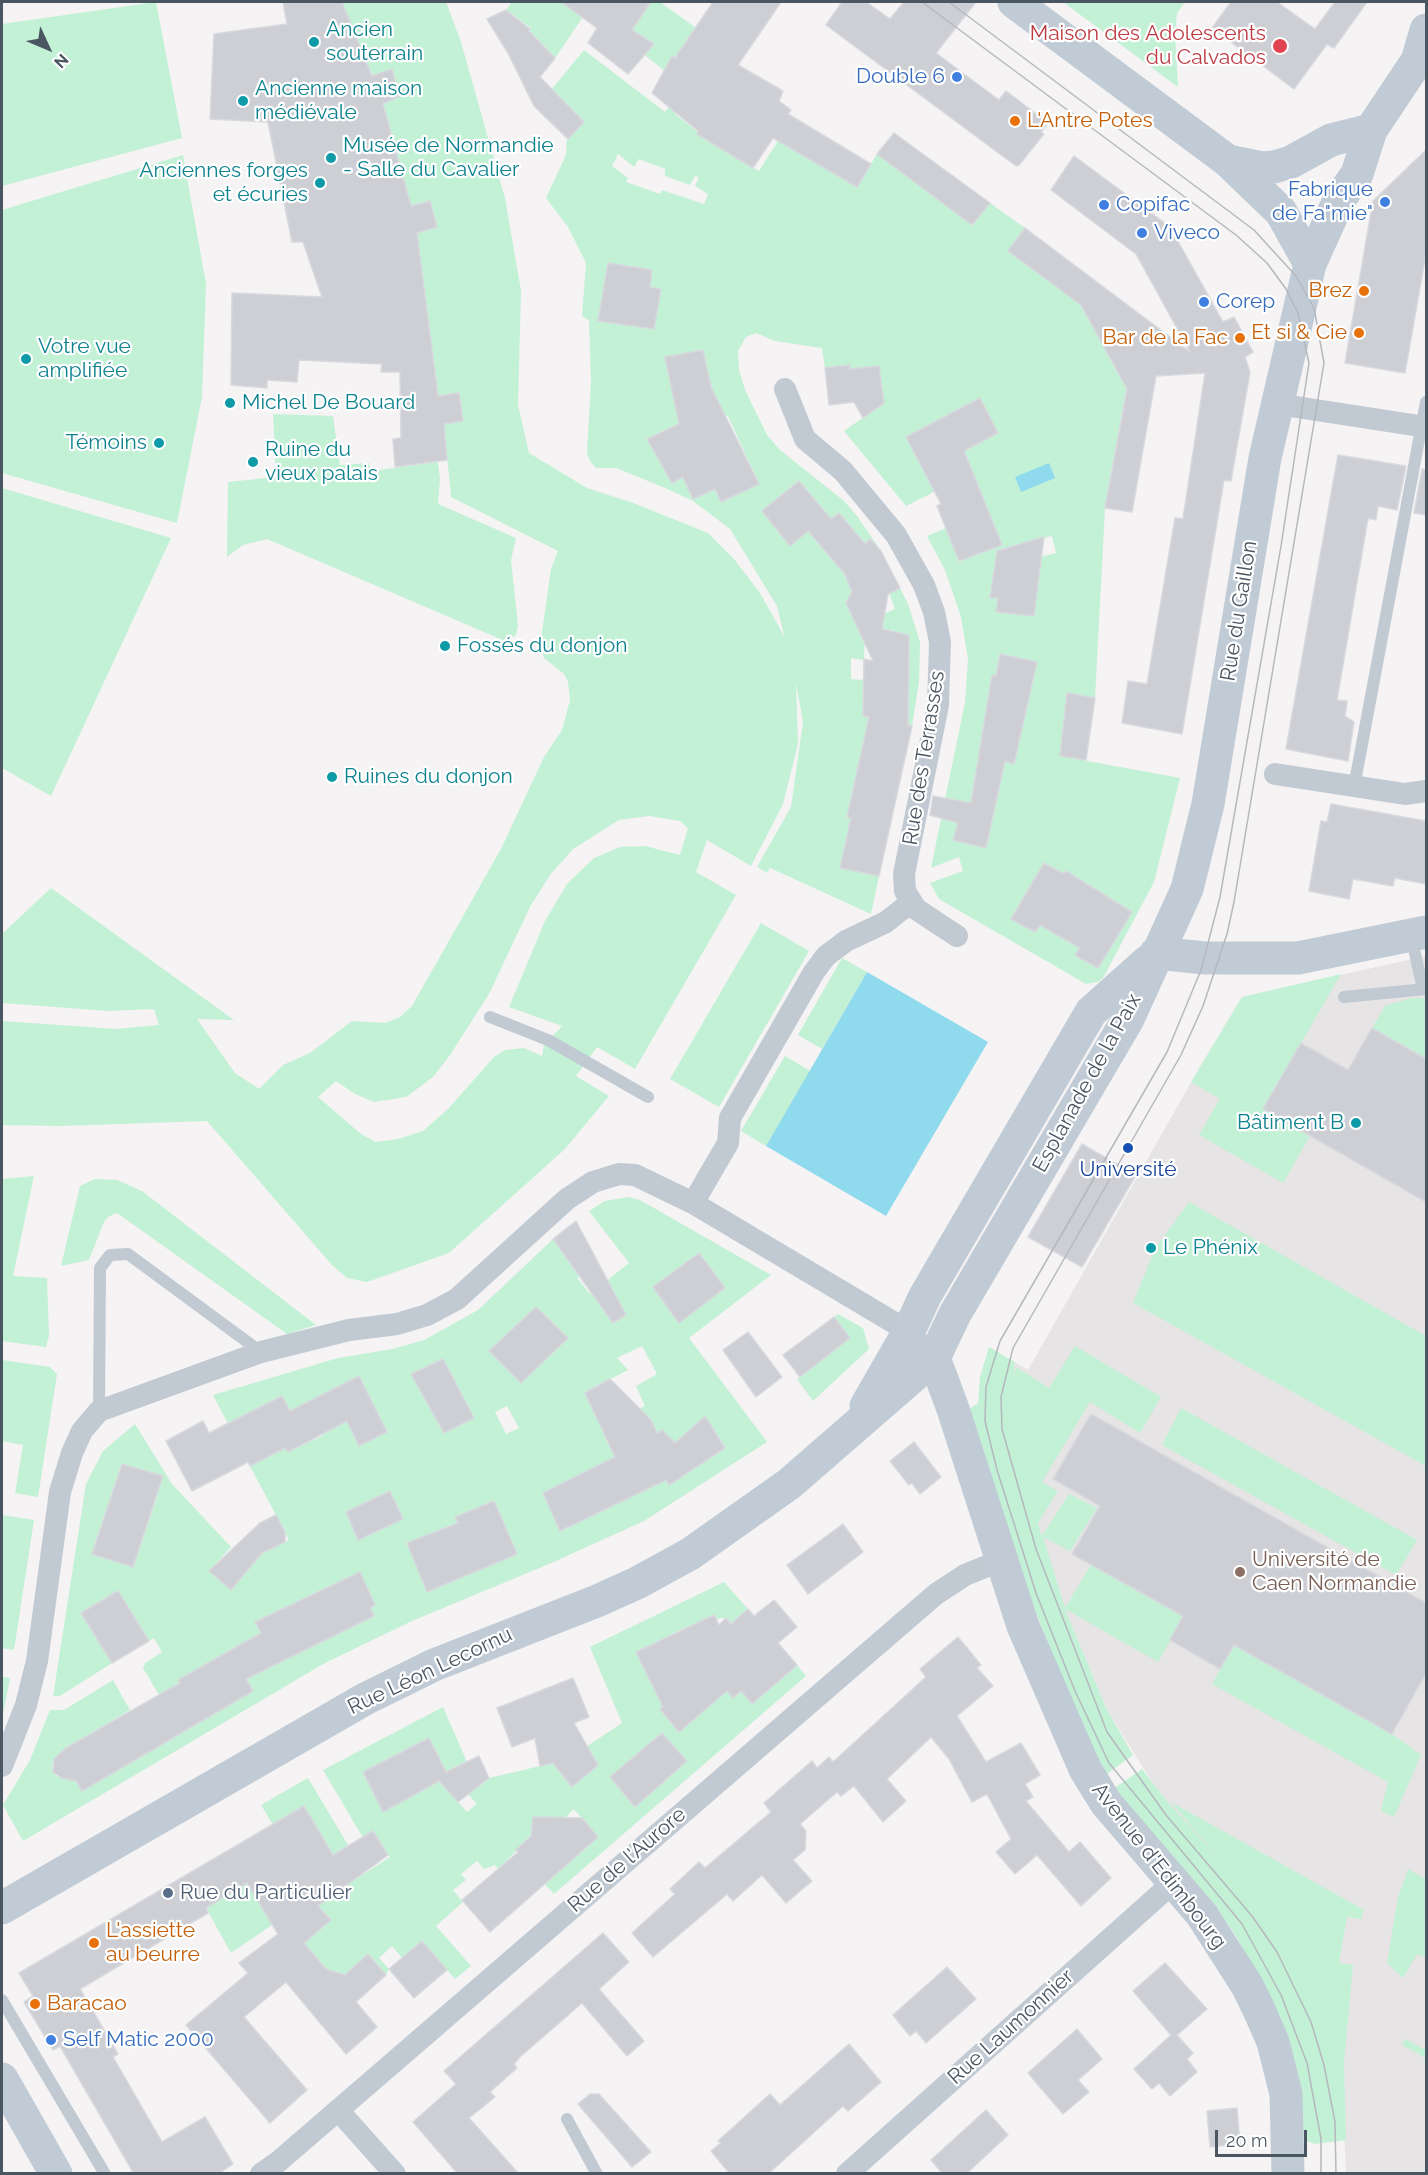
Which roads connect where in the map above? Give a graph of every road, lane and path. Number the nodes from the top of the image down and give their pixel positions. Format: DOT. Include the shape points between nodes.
graph roads {
  1 [pos="1014,2"];
  2 [pos="1426,30"];
  3 [pos="1414,87"];
  4 [pos="1371,130"];
  5 [pos="1228,161"];
  6 [pos="1310,264"];
  7 [pos="785,389"];
  8 [pos="1426,402"];
  9 [pos="1276,404"];
  10 [pos="1424,427"];
  11 [pos="1275,774"];
  12 [pos="1354,787"];
  13 [pos="1426,791"];
  14 [pos="910,903"];
  15 [pos="1418,934"];
  16 [pos="957,936"];
  17 [pos="1156,954"];
  18 [pos="1425,989"];
  19 [pos="1344,997"];
  20 [pos="490,1017"];
  21 [pos="648,1097"];
  22 [pos="693,1203"];
  23 [pos="908,1333"];
  24 [pos="261,1352"];
  25 [pos="934,1358"];
  26 [pos="99,1411"];
  27 [pos="851,1430"];
  28 [pos="1002,1560"];
  29 [pos="2,1766"];
  30 [pos="1176,1880"];
  31 [pos="2,1908"];
  32 [pos="2,2000"];
  33 [pos="2,2079"];
  34 [pos="338,2110"];
  35 [pos="567,2119"];
  36 [pos="56,2174"];
  37 [pos="105,2174"];
  38 [pos="261,2174"];
  39 [pos="395,2174"];
  40 [pos="597,2174"];
  41 [pos="848,2174"];
  42 [pos="1288,2174"];
  1 -- 5 [label="main road"];
  2 -- 3 [label="main road, Rue du Gaillon"];
  3 -- 4 [label="main road, Rue du Gaillon"];
  4 -- 5 [label="main road" via="1331,140 1292,162 1274,167"];
  4 -- 6 [label="main road, Rue du Gaillon" via="1357,174 1339,200"];
  5 -- 6 [label="main road" via="1281,212"];
  6 -- 9 [label="main road, Rue du Gaillon"];
  7 -- 14 [label="street, Rue des Terrasses" via="805,439 843,471 889,526 924,585 934,612 940,642 938,705 904,874"];
  8 -- 10 [label="lane"];
  9 -- 10 [label="street"];
  9 -- 17 [label="main road, Rue du Gaillon" via="1198,851 1186,889"];
  10 -- 12 [label="lane"];
  11 -- 12 [label="street"];
  12 -- 13 [label="street" via="1405,794"];
  14 -- 16 [label="street"];
  14 -- 22 [label="street" via="886,922 846,941 826,956 814,972 730,1118 728,1143"];
  15 -- 17 [label="main road" via="1298,958"];
  15 -- 18 [label="lane"];
  17 -- 23 [label="main road, Esplanade de la Paix" via="1091,1012 925,1296"];
  17 -- 25 [label="main road, Esplanade de la Paix" via="1128,1019 955,1314"];
  18 -- 19 [label="lane"];
  20 -- 21 [label="lane" via="548,1040"];
  22 -- 23 [label="street"];
  22 -- 24 [label="street" via="635,1175 619,1174 593,1182 567,1199 458,1299 427,1315"];
  23 -- 25 [label="street"];
  23 -- 27 [label="main road, Rue Léon Lecornu"];
  24 -- 26 [label="street"];
  24 -- 26 [label="lane" via="128,1254 110,1255 100,1268"];
  25 -- 27 [label="main road, Rue Léon Lecornu"];
  25 -- 28 [label="main road, Avenue d'Edimbourg"];
  26 -- 29 [label="street" via="82,1431 60,1492 37,1661 26,1705"];
  27 -- 31 [label="main road, Rue Léon Lecornu" via="789,1484 690,1554 607,1597 434,1665 365,1700"];
  28 -- 30 [label="main road, Avenue d'Edimbourg" via="1047,1687 1096,1791"];
  28 -- 34 [label="street, Rue de l'Aurore" via="965,1575 936,1594"];
  30 -- 41 [label="street, Rue Laumonnier"];
  30 -- 42 [label="main road, Avenue d'Edimbourg" via="1248,1987 1273,2042 1286,2094"];
  32 -- 37 [label="lane"];
  33 -- 36 [label="main road"];
  34 -- 38 [label="street, Rue de l'Aurore"];
  34 -- 39 [label="street"];
  35 -- 40 [label="lane"];
}
